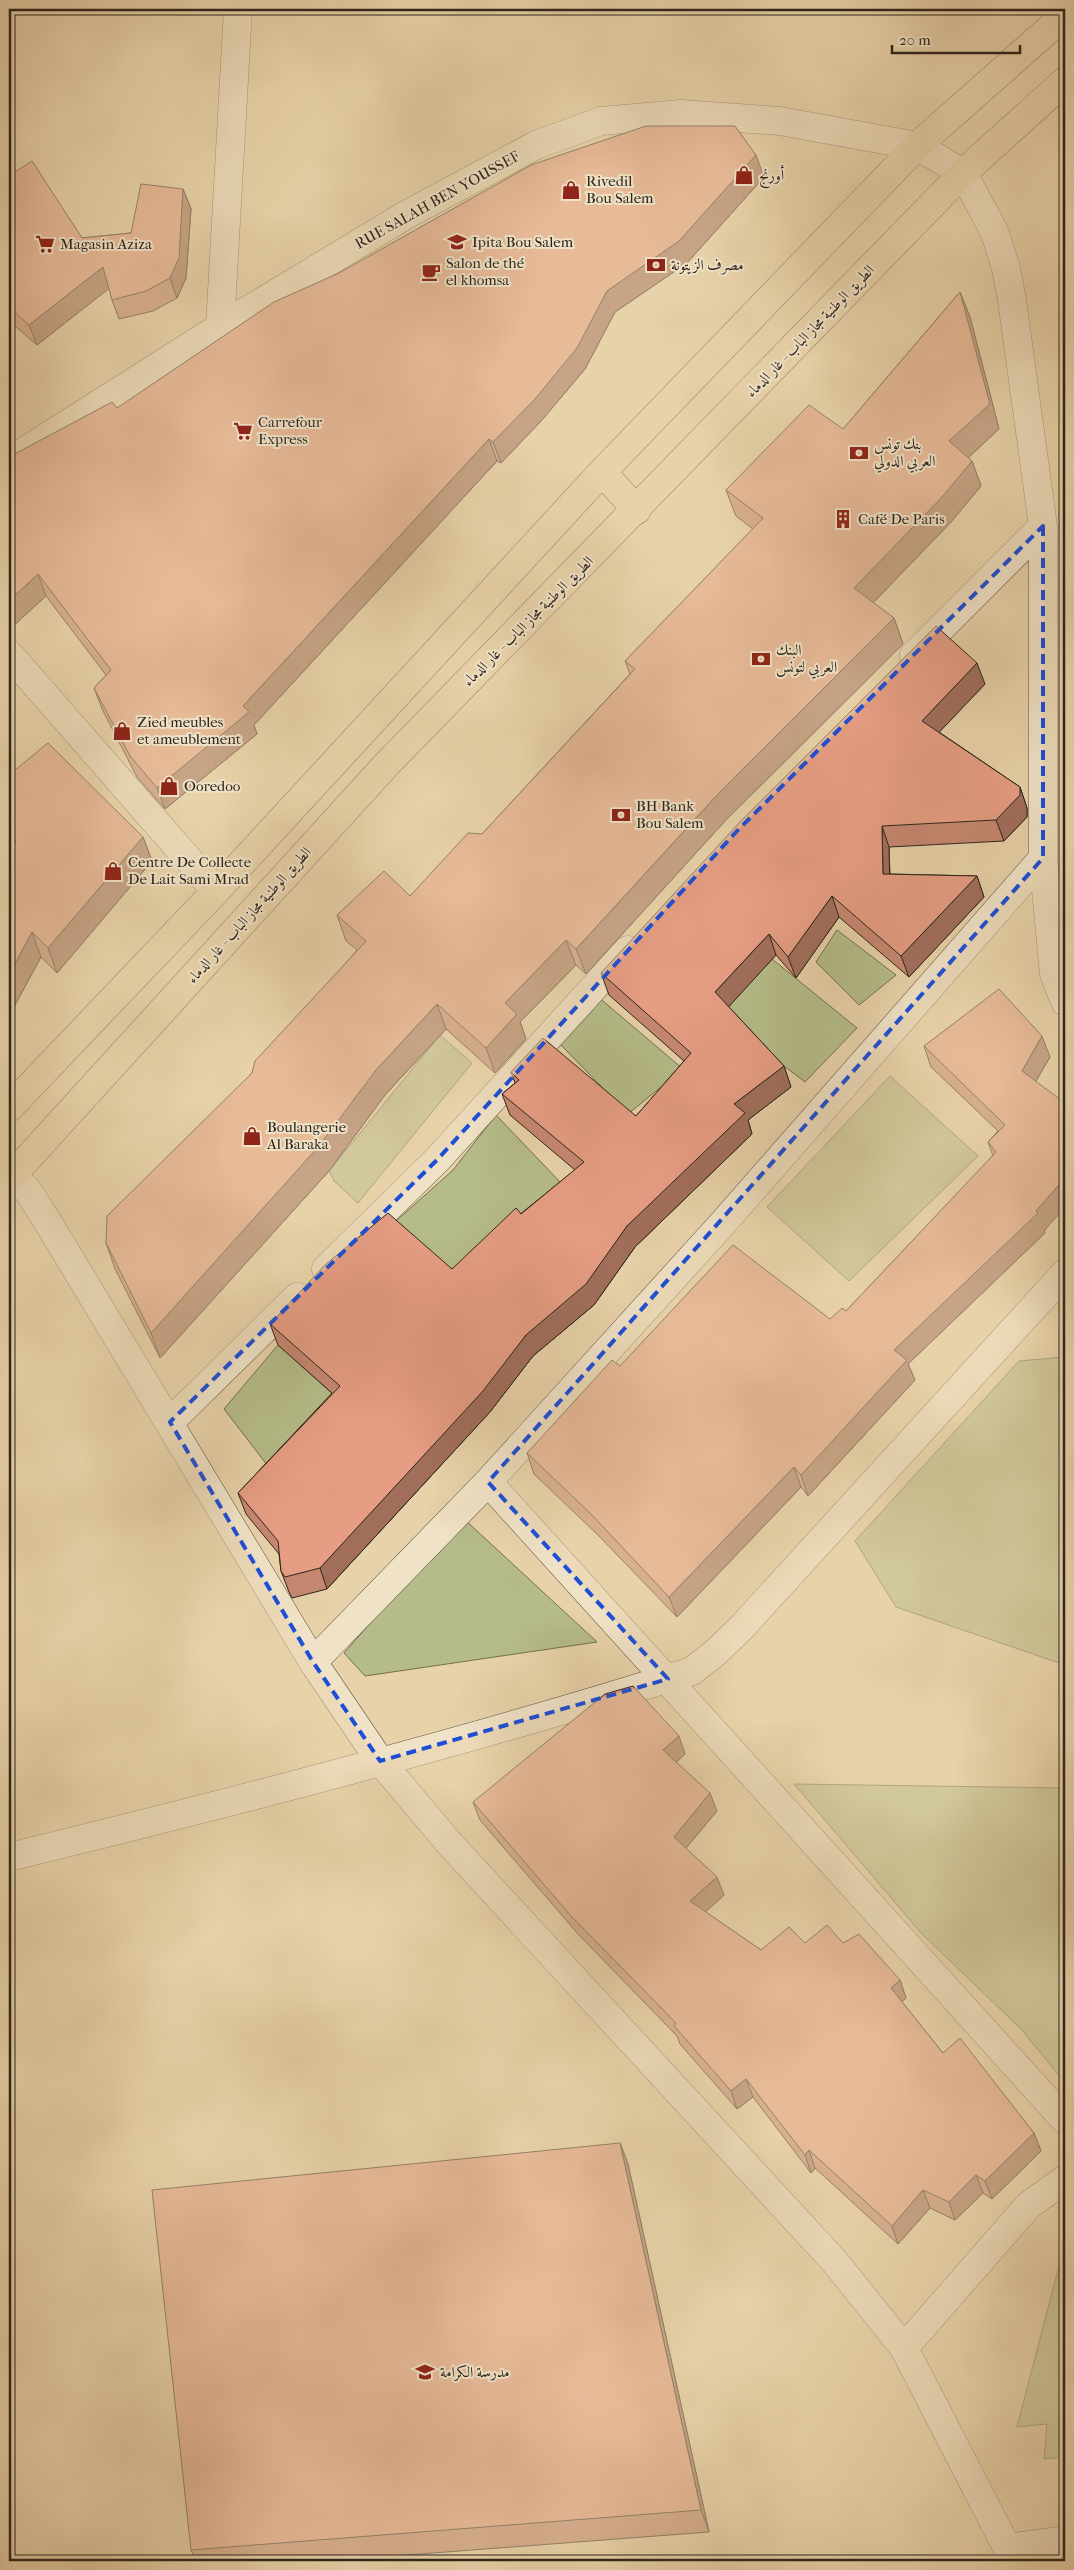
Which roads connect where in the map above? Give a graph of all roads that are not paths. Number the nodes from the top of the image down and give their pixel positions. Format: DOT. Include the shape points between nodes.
graph roads {
  1 [pos="238,9"];
  2 [pos="1065,15"];
  3 [pos="1065,81"];
  4 [pos="917,146"];
  5 [pos="963,173"];
  6 [pos="220,327"];
  7 [pos="9,461"];
  8 [pos="602,472"];
  9 [pos="637,510"];
  10 [pos="1043,526"];
  11 [pos="9,654"];
  12 [pos="897,672"];
  13 [pos="1043,858"];
  14 [pos="216,891"];
  15 [pos="643,934"];
  16 [pos="1065,1002"];
  17 [pos="9,1108"];
  18 [pos="10,1175"];
  19 [pos="1065,1273"];
  20 [pos="170,1422"];
  21 [pos="488,1482"];
  22 [pos="313,1662"];
  23 [pos="668,1679"];
  24 [pos="380,1761"];
  25 [pos="9,1857"];
  26 [pos="1065,2120"];
  27 [pos="1065,2179"];
  28 [pos="904,2348"];
  29 [pos="1065,2540"];
  30 [pos="1011,2554"];
  1 -- 6 [label="street"];
  2 -- 4 [label="main road"];
  3 -- 5 [label="main road, الطريق الوطنية مجاز الباب - غار الدماء"];
  4 -- 5 [label="street"];
  4 -- 6 [label="street, RUE SALAH BEN YOUSSEF" via="780,121 681,114 601,122 528,149 406,215"];
  4 -- 8 [label="main road"];
  5 -- 9 [label="main road, الطريق الوطنية مجاز الباب - غار الدماء"];
  5 -- 10 [label="street" via="995,233 1006,268"];
  6 -- 7 [label="street, RUE SALAH BEN YOUSSEF"];
  8 -- 9 [label="main road"];
  8 -- 14 [label="main road"];
  9 -- 18 [label="main road, الطريق الوطنية مجاز الباب - غار الدماء" via="386,765"];
  10 -- 12 [label="street"];
  10 -- 13 [label="street"];
  11 -- 14 [label="street"];
  13 -- 16 [label="street" via="1054,974"];
  13 -- 21 [label="street" via="729,1215"];
  14 -- 17 [label="main road"];
  15 -- 20 [label="street" via="437,1160"];
  18 -- 20 [label="street" via="28,1191"];
  19 -- 23 [label="street" via="742,1627 692,1671"];
  20 -- 22 [label="street"];
  21 -- 22 [label="street"];
  21 -- 23 [label="street"];
  22 -- 24 [label="street"];
  23 -- 24 [label="street"];
  23 -- 26 [label="street"];
  24 -- 25 [label="street"];
  24 -- 28 [label="street" via="450,1844 835,2262"];
  27 -- 28 [label="street" via="1029,2205"];
  28 -- 30 [label="street"];
  29 -- 30 [label="street"];
}
